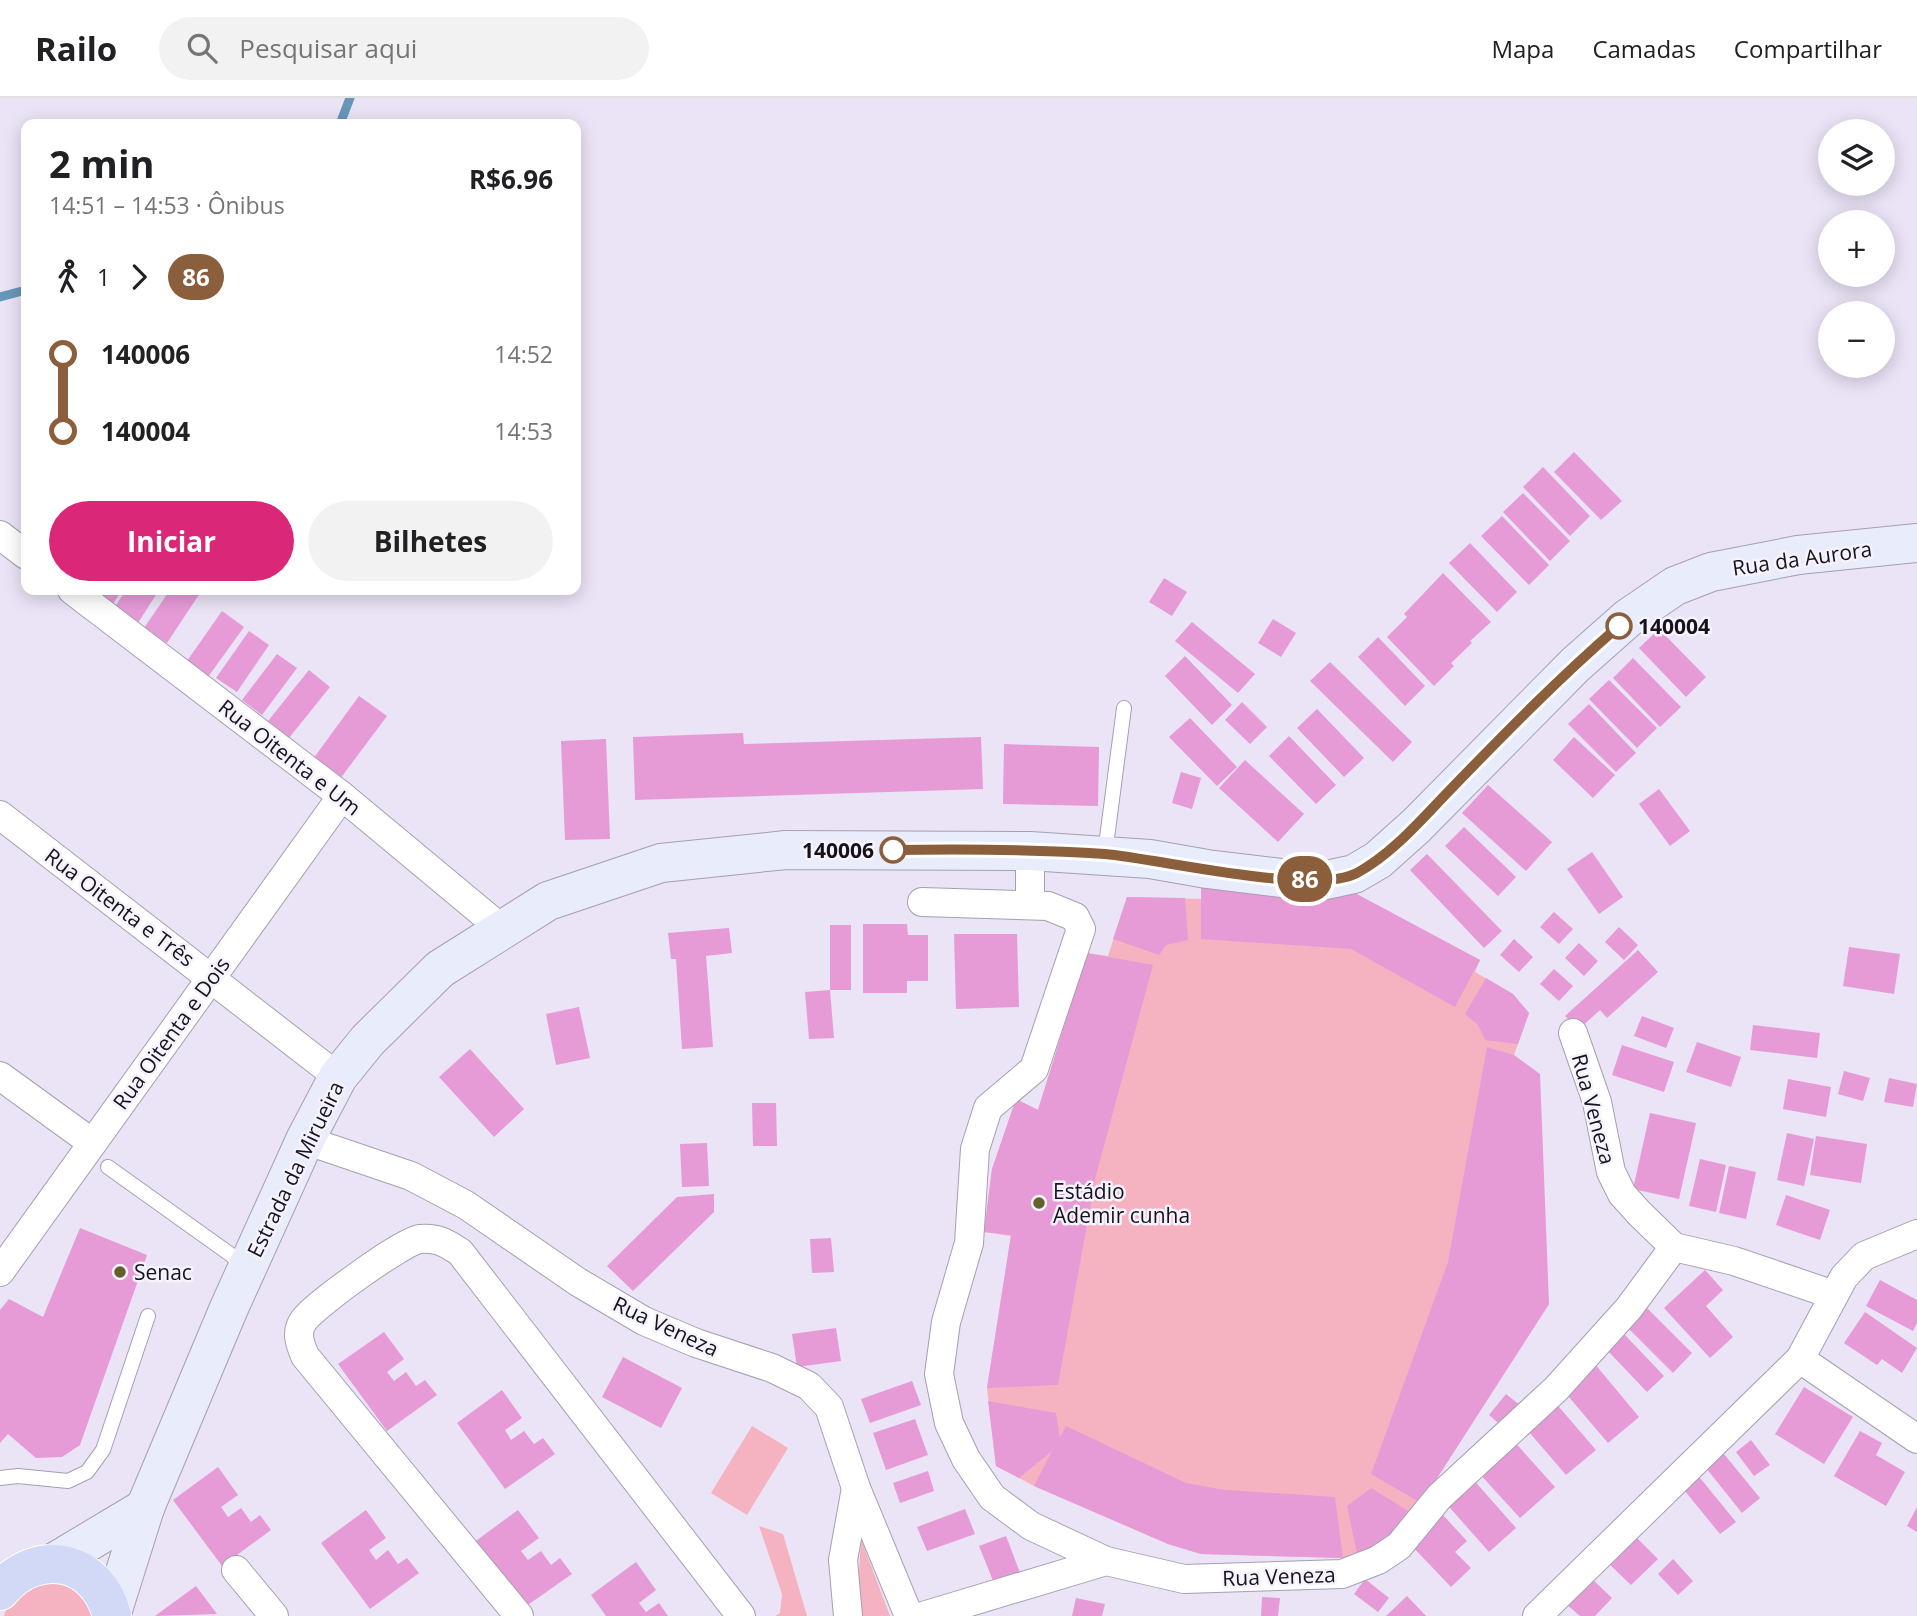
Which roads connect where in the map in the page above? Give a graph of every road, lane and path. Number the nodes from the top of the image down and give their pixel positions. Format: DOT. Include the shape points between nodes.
graph roads {
  1 [pos="0,535"];
  2 [pos="1917,543"];
  3 [pos="21,551"];
  4 [pos="79,595"];
  5 [pos="1124,708"];
  6 [pos="342,796"];
  7 [pos="0,815"];
  8 [pos="1030,851"];
  9 [pos="1105,854"];
  10 [pos="922,902"];
  11 [pos="1030,905"];
  12 [pos="503,930"];
  13 [pos="212,977"];
  14 [pos="1573,1032"];
  15 [pos="0,1076"];
  16 [pos="338,1077"];
  17 [pos="305,1140"];
  18 [pos="91,1142"];
  19 [pos="108,1167"];
  20 [pos="1917,1234"];
  21 [pos="1674,1247"];
  22 [pos="242,1261"];
  23 [pos="0,1272"];
  24 [pos="1834,1295"];
  25 [pos="148,1316"];
  26 [pos="1800,1359"];
  27 [pos="1917,1439"];
  28 [pos="0,1478"];
  29 [pos="856,1488"];
  30 [pos="145,1508"];
  31 [pos="0,1554"];
  32 [pos="1106,1561"];
  33 [pos="46,1564"];
  34 [pos="236,1570"];
  35 [pos="0,1591"];
  36 [pos="112,1615"];
  37 [pos="274,1616"];
  38 [pos="519,1616"];
  39 [pos="741,1616"];
  40 [pos="848,1616"];
  41 [pos="909,1616"];
  42 [pos="923,1616"];
  43 [pos="1537,1616"];
  1 -- 3 [label="street"];
  2 -- 9 [label="main road, Rua da Aurora" via="1798,555 1712,572 1675,586 1628,618 1575,665 1416,826 1378,860 1354,874 1326,880"];
  4 -- 6 [label="street, Rua Oitenta e Um"];
  5 -- 9 [label="lane"];
  6 -- 12 [label="street, Rua Oitenta e Um"];
  6 -- 13 [label="street, Rua Oitenta e Dois"];
  7 -- 13 [label="street, Rua Oitenta e Três"];
  8 -- 9 [label="main road, Rua da Aurora"];
  8 -- 11 [label="street"];
  8 -- 12 [label="main road, Estrada da Mirueira" via="786,850 661,863 548,901"];
  10 -- 11 [label="street"];
  11 -- 32 [label="street" via="1061,910 1075,917 1081,929 1034,1069 988,1108 975,1149 969,1243 946,1322 939,1374 949,1423 992,1497 1031,1526"];
  12 -- 16 [label="main road, Estrada da Mirueira" via="440,969 368,1040"];
  13 -- 16 [label="street, Rua Oitenta e Três"];
  13 -- 18 [label="street, Rua Oitenta e Dois"];
  14 -- 21 [label="street, Rua Veneza" via="1597,1101 1611,1172 1622,1194"];
  15 -- 18 [label="street"];
  16 -- 17 [label="main road, Estrada da Mirueira"];
  17 -- 22 [label="main road, Estrada da Mirueira"];
  17 -- 29 [label="street, Rua Veneza" via="411,1177 466,1205 578,1282 645,1321 772,1368 809,1387 829,1407"];
  18 -- 23 [label="street, Rua Oitenta e Dois"];
  19 -- 22 [label="lane"];
  20 -- 24 [label="street" via="1864,1256"];
  21 -- 24 [label="street" via="1734,1261"];
  21 -- 32 [label="street, Rua Veneza" via="1629,1308 1556,1388 1439,1497 1399,1546 1378,1560 1342,1574 1184,1579"];
  22 -- 30 [label="main road, Estrada da Mirueira"];
  24 -- 26 [label="street"];
  25 -- 28 [label="lane" via="103,1450 87,1472 68,1481"];
  26 -- 27 [label="street"];
  26 -- 43 [label="street"];
  29 -- 40 [label="street" via="842,1560"];
  29 -- 41 [label="street, Rua Veneza"];
  30 -- 33 [label="main road"];
  30 -- 36 [label="main road, Estrada da Mirueira"];
  31 -- 33 [label="main road, Estrada da Mirueira"];
  32 -- 42 [label="street, Rua Veneza"];
  33 -- 35 [label="main road" via="9,1579"];
  33 -- 36 [label="main road, Estrada da Mirueira" via="74,1567 91,1578"];
  34 -- 37 [label="street"];
  38 -- 39 [label="street" via="305,1356 298,1338 303,1321 318,1307 401,1246 418,1239 441,1240 460,1252"];
}
